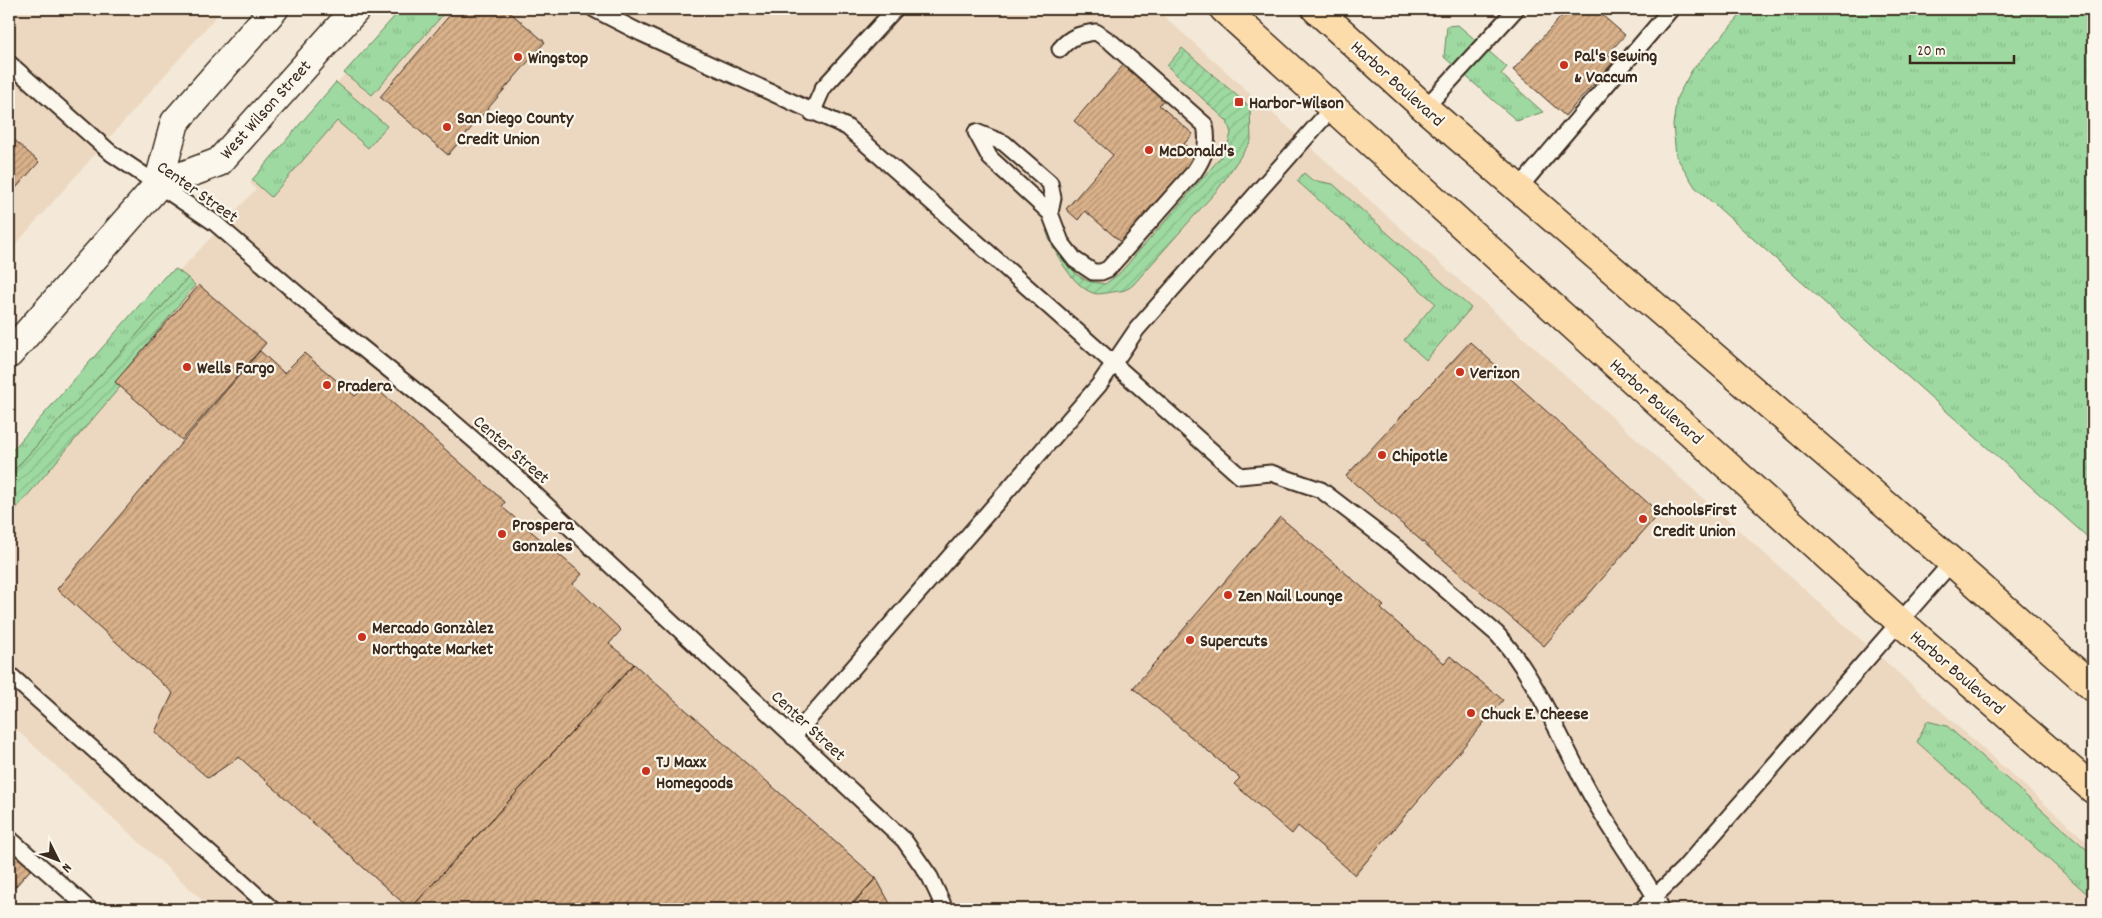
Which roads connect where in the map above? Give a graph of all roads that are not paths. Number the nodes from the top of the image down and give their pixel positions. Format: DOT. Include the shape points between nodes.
graph roads {
  1 [pos="274,9"];
  2 [pos="356,9"];
  3 [pos="594,9"];
  4 [pos="895,9"];
  5 [pos="1224,9"];
  6 [pos="1316,9"];
  7 [pos="1516,9"];
  8 [pos="1671,9"];
  9 [pos="1060,49"];
  10 [pos="9,63"];
  11 [pos="1332,108"];
  12 [pos="1426,108"];
  13 [pos="812,112"];
  14 [pos="158,185"];
  15 [pos="1519,188"];
  16 [pos="1050,213"];
  17 [pos="9,354"];
  18 [pos="1114,364"];
  19 [pos="1952,562"];
  20 [pos="1900,622"];
  21 [pos="9,674"];
  22 [pos="2093,687"];
  23 [pos="794,737"];
  24 [pos="2093,789"];
  25 [pos="9,838"];
  26 [pos="1658,903"];
  27 [pos="89,909"];
  28 [pos="272,909"];
  29 [pos="945,909"];
  30 [pos="1642,909"];
  1 -- 14 [label="street, West Wilson Street" via="175,122"];
  2 -- 14 [label="street, West Wilson Street" via="219,162"];
  3 -- 13 [label="lane"];
  4 -- 13 [label="lane" via="823,88"];
  5 -- 11 [label="main road, Harbor Boulevard"];
  6 -- 12 [label="main road, Harbor Boulevard"];
  7 -- 12 [label="lane"];
  8 -- 15 [label="lane"];
  9 -- 16 [label="lane" via="1077,34 1096,32 1205,126 1208,140 1204,159 1194,172 1108,269 1093,272 1075,260 1061,242"];
  10 -- 14 [label="lane, Center Street" via="111,153"];
  11 -- 18 [label="lane" via="1137,329"];
  11 -- 20 [label="main road, Harbor Boulevard"];
  12 -- 15 [label="main road, Harbor Boulevard"];
  13 -- 18 [label="lane" via="847,127"];
  14 -- 17 [label="street, West Wilson Street"];
  14 -- 23 [label="lane, Center Street" via="215,223 512,473"];
  15 -- 19 [label="main road, Harbor Boulevard"];
  16 -- 16 [label="lane" via="990,158 976,132 1004,143 1050,183 1053,198"];
  18 -- 23 [label="lane"];
  18 -- 26 [label="lane" via="1240,476 1271,473 1321,490 1401,551 1497,634 1529,676 1595,802"];
  19 -- 20 [label="lane"];
  19 -- 22 [label="main road, Harbor Boulevard"];
  20 -- 24 [label="main road, Harbor Boulevard"];
  20 -- 26 [label="lane" via="1684,868"];
  21 -- 28 [label="lane"];
  23 -- 29 [label="lane, Center Street" via="904,840 930,877"];
  25 -- 27 [label="lane"];
  26 -- 30 [label="lane"];
}
